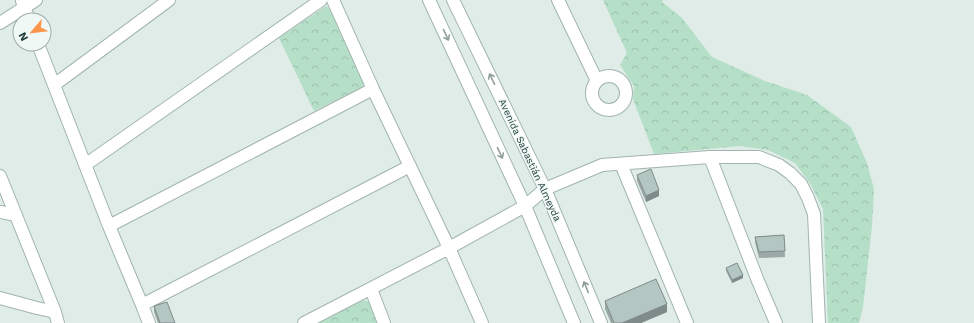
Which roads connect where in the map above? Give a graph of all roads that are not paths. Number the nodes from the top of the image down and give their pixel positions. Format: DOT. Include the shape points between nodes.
graph roads {
  1 [pos="36,0"];
  2 [pos="170,0"];
  3 [pos="321,0"];
  4 [pos="333,0"];
  5 [pos="429,0"];
  6 [pos="452,0"];
  7 [pos="558,0"];
  8 [pos="23,4"];
  9 [pos="0,23"];
  10 [pos="41,52"];
  11 [pos="596,81"];
  12 [pos="54,85"];
  13 [pos="373,89"];
  14 [pos="710,156"];
  15 [pos="621,164"];
  16 [pos="86,165"];
  17 [pos="410,166"];
  18 [pos="0,176"];
  19 [pos="545,189"];
  20 [pos="525,206"];
  21 [pos="0,212"];
  22 [pos="16,215"];
  23 [pos="109,226"];
  24 [pos="449,248"];
  25 [pos="371,289"];
  26 [pos="0,298"];
  27 [pos="142,305"];
  28 [pos="57,317"];
  29 [pos="149,323"];
  30 [pos="304,323"];
  31 [pos="384,323"];
  32 [pos="482,323"];
  33 [pos="574,323"];
  34 [pos="601,323"];
  35 [pos="687,323"];
  36 [pos="776,323"];
  37 [pos="820,323"];
  1 -- 8 [label="street"];
  2 -- 12 [label="street"];
  3 -- 16 [label="street"];
  4 -- 13 [label="street"];
  5 -- 20 [label="street, one-way"];
  19 -- 6 [label="street, Avenida Sabastián Almeyda, one-way"];
  7 -- 11 [label="street"];
  8 -- 9 [label="street"];
  10 -- 12 [label="street"];
  12 -- 16 [label="street"];
  13 -- 17 [label="street"];
  13 -- 23 [label="street"];
  14 -- 15 [label="street"];
  14 -- 36 [label="street"];
  14 -- 37 [label="street" via="760,157 779,165 801,184 814,214"];
  15 -- 19 [label="street" via="602,166"];
  15 -- 35 [label="street"];
  16 -- 23 [label="street"];
  17 -- 24 [label="street"];
  17 -- 27 [label="street"];
  18 -- 22 [label="street"];
  19 -- 20 [label="street"];
  34 -- 19 [label="street, Avenida Sabastián Almeyda, one-way"];
  20 -- 24 [label="street"];
  20 -- 33 [label="street"];
  21 -- 22 [label="street"];
  22 -- 28 [label="street"];
  23 -- 27 [label="street"];
  24 -- 25 [label="street"];
  24 -- 32 [label="street"];
  25 -- 30 [label="street"];
  25 -- 31 [label="street"];
  26 -- 28 [label="street" via="37,308"];
  27 -- 29 [label="street"];
}
